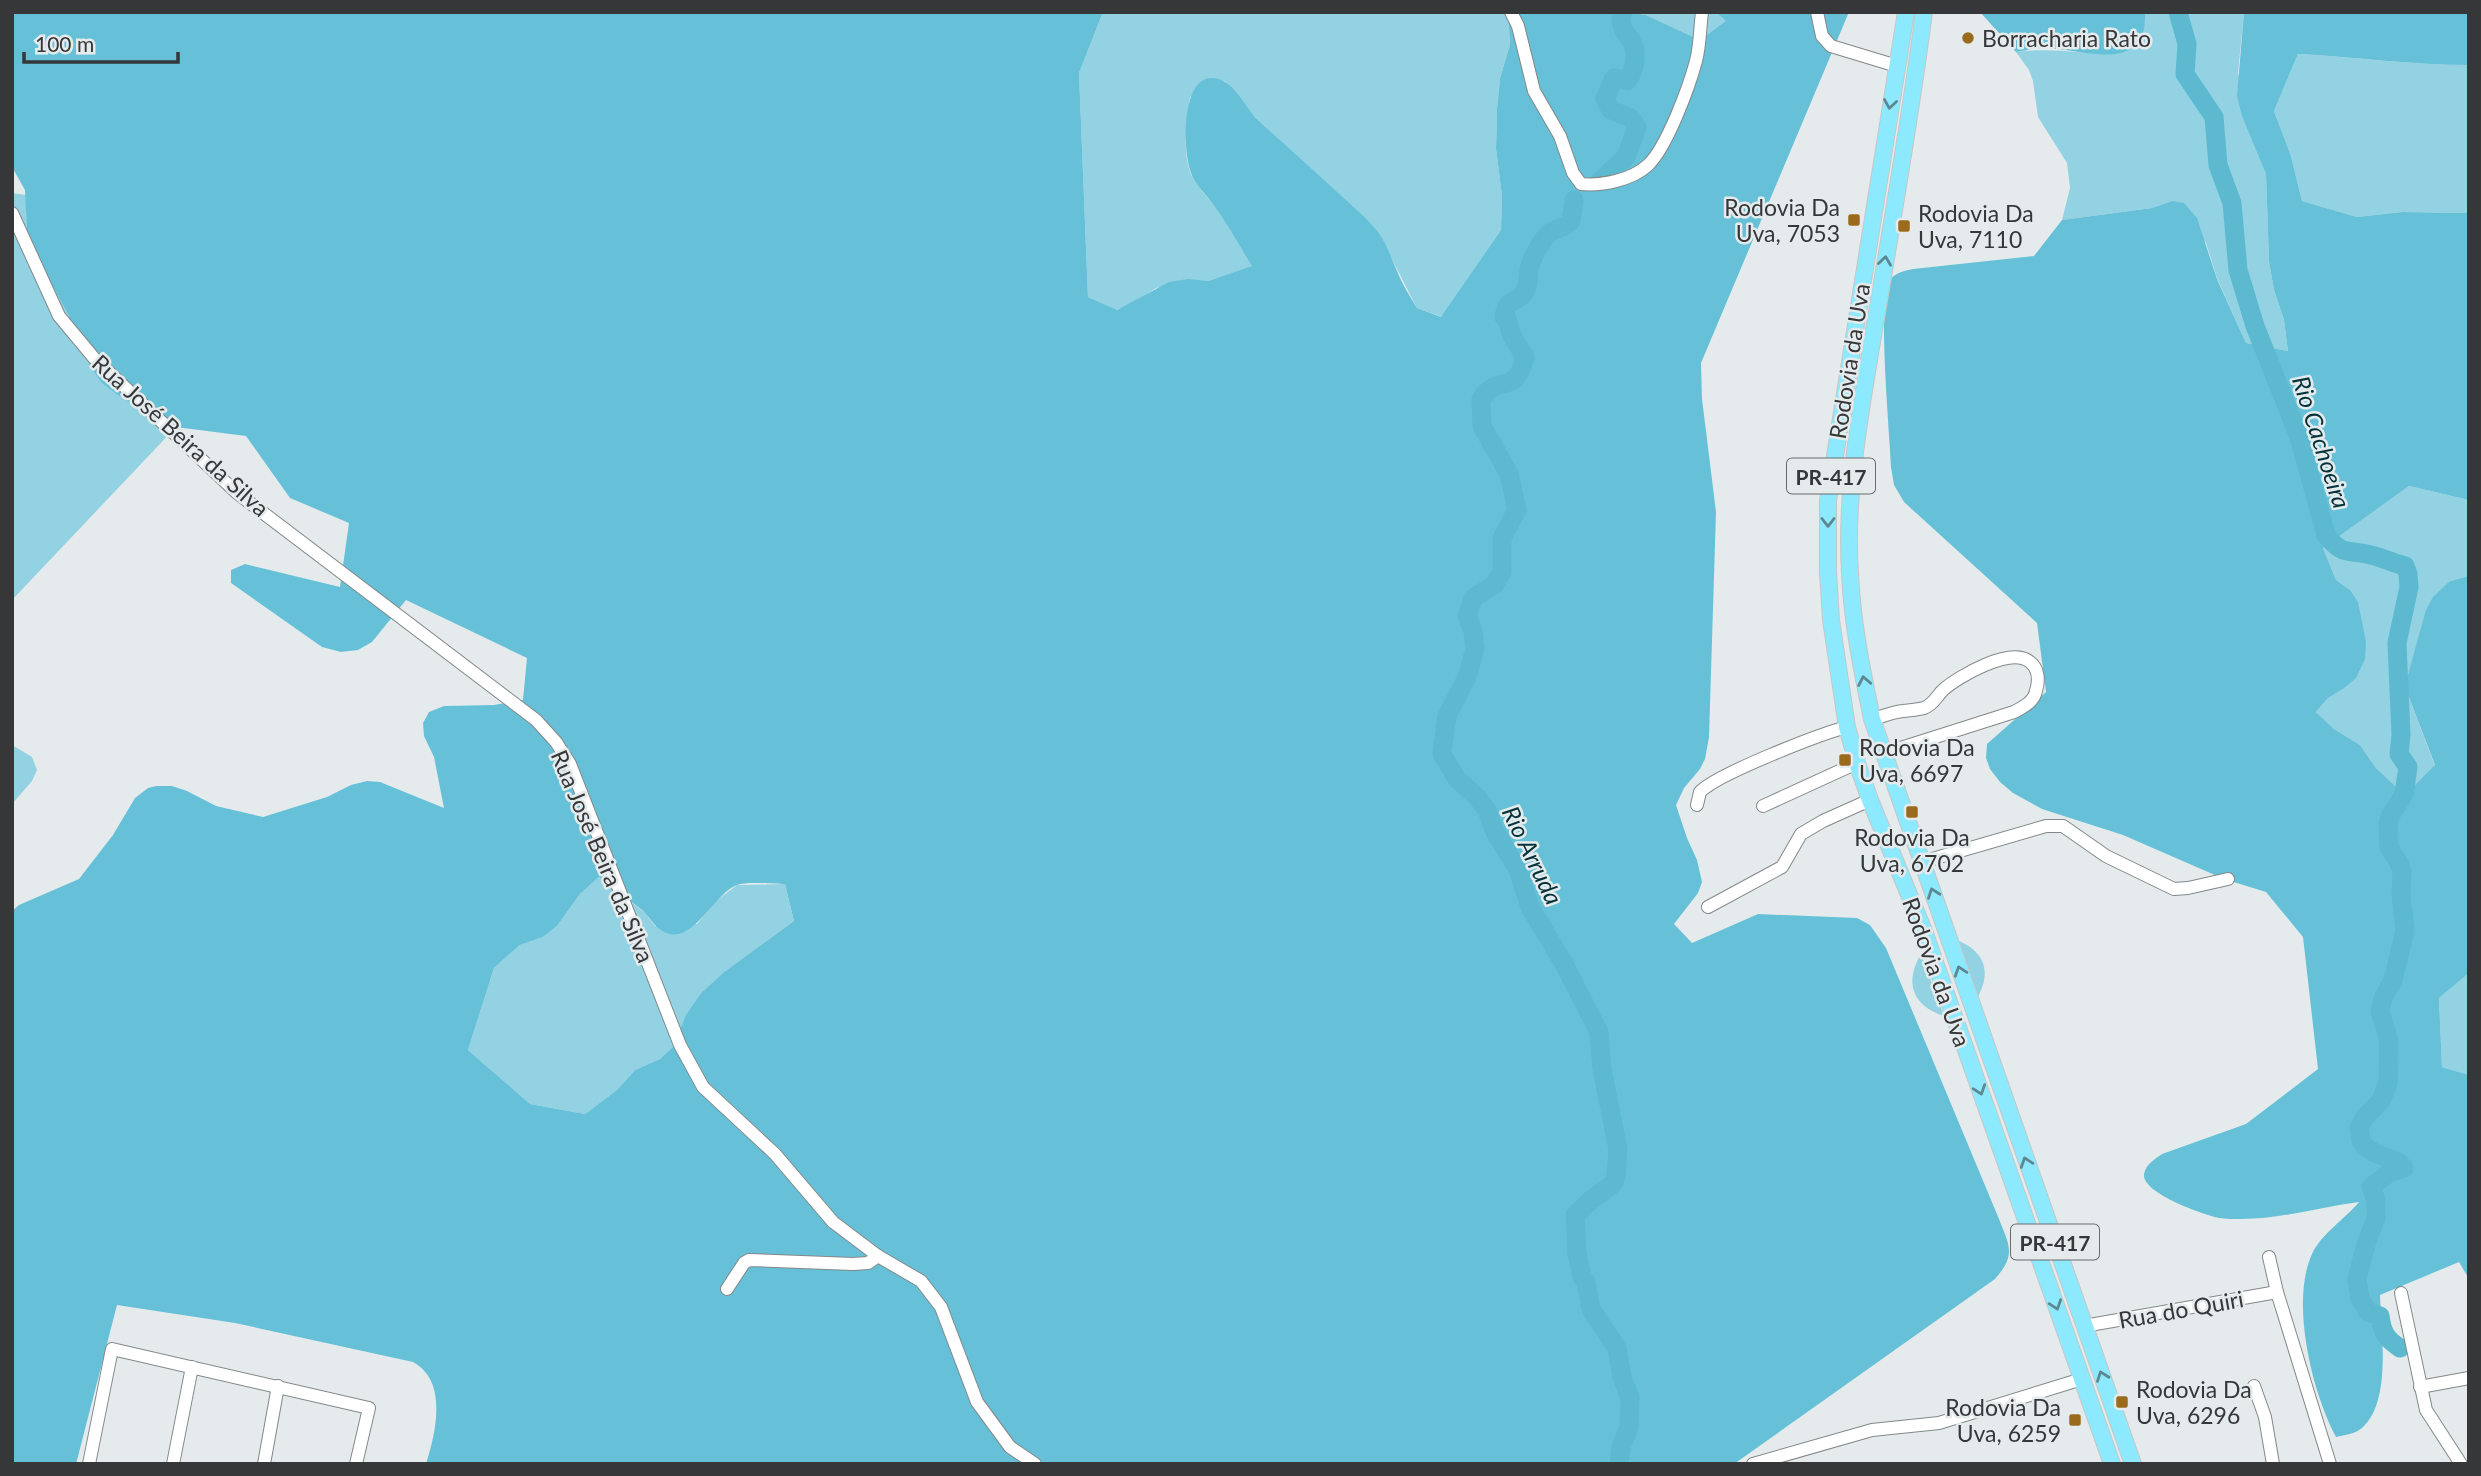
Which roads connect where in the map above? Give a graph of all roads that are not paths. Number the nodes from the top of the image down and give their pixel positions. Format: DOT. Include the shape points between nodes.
graph roads {
  1 [pos="1511,12"];
  2 [pos="1702,12"];
  3 [pos="1817,12"];
  4 [pos="1906,12"];
  5 [pos="1924,12"];
  6 [pos="1897,66"];
  7 [pos="12,213"];
  8 [pos="1872,719"];
  9 [pos="1847,727"];
  10 [pos="1885,753"];
  11 [pos="1857,763"];
  12 [pos="1870,800"];
  13 [pos="1697,805"];
  14 [pos="1763,806"];
  15 [pos="1922,862"];
  16 [pos="2228,879"];
  17 [pos="1708,907"];
  18 [pos="878,1256"];
  19 [pos="2269,1257"];
  20 [pos="727,1289"];
  21 [pos="2277,1292"];
  22 [pos="2401,1293"];
  23 [pos="2084,1326"];
  24 [pos="192,1367"];
  25 [pos="2469,1378"];
  26 [pos="2082,1379"];
  27 [pos="278,1386"];
  28 [pos="2254,1386"];
  29 [pos="2420,1387"];
  30 [pos="89,1464"];
  31 [pos="173,1464"];
  32 [pos="264,1464"];
  33 [pos="356,1464"];
  34 [pos="1035,1464"];
  35 [pos="1753,1464"];
  36 [pos="2112,1464"];
  37 [pos="2133,1464"];
  38 [pos="2273,1464"];
  39 [pos="2330,1464"];
  40 [pos="2461,1464"];
  1 -- 2 [label="street" via="1534,91 1560,136 1573,173 1581,184 1595,185 1635,175 1650,163 1672,128 1696,60"];
  3 -- 6 [label="street" via="1822,36 1831,46"];
  4 -- 6 [label="main road, Rodovia da Uva / PR-417"];
  8 -- 5 [label="main road, Rodovia da Uva / PR-417, one-way" via="1850,572 1855,450"];
  6 -- 9 [label="main road, Rodovia da Uva / PR-417, one-way" via="1828,500 1831,620"];
  7 -- 18 [label="street, Rua José Beira da Silva" via="60,316 93,358 237,493 536,720 556,742 570,764 680,1045 702,1087 775,1154 832,1222"];
  8 -- 10 [label="main road, Rodovia da Uva / PR-417"];
  8 -- 10 [label="street" via="1922,709 1935,702 1943,690 1997,660 2025,658 2038,671 2036,692 2027,705 2014,712"];
  9 -- 11 [label="main road, Rodovia da Uva / PR-417"];
  9 -- 13 [label="street" via="1715,782 1700,792"];
  10 -- 15 [label="main road, Rodovia da Uva / PR-417"];
  11 -- 12 [label="main road, Rodovia da Uva / PR-417"];
  11 -- 14 [label="street"];
  12 -- 17 [label="street" via="1801,834 1782,867"];
  12 -- 26 [label="main road, Rodovia da Uva / PR-417, one-way" via="1924,931"];
  15 -- 16 [label="street" via="2046,826 2063,826 2106,856 2174,889"];
  23 -- 15 [label="main road, Rodovia da Uva / PR-417, one-way"];
  18 -- 20 [label="street" via="868,1263 853,1264 749,1260"];
  18 -- 34 [label="street, Rua José Beira da Silva" via="921,1281 941,1307 977,1402 1010,1447"];
  19 -- 21 [label="street, Rua do Quiri"];
  21 -- 23 [label="street, Rua do Quiri"];
  21 -- 39 [label="street, Rua do Quiri"];
  22 -- 29 [label="street"];
  37 -- 23 [label="main road, Rodovia da Uva / PR-417, one-way"];
  24 -- 27 [label="street"];
  24 -- 30 [label="street" via="112,1349"];
  24 -- 31 [label="street"];
  25 -- 29 [label="street"];
  26 -- 35 [label="street" via="1939,1423 1872,1430"];
  26 -- 36 [label="main road, Rodovia da Uva / PR-417"];
  27 -- 32 [label="street"];
  27 -- 33 [label="street" via="369,1408"];
  28 -- 38 [label="street"];
  29 -- 40 [label="street" via="2426,1410"];
}
